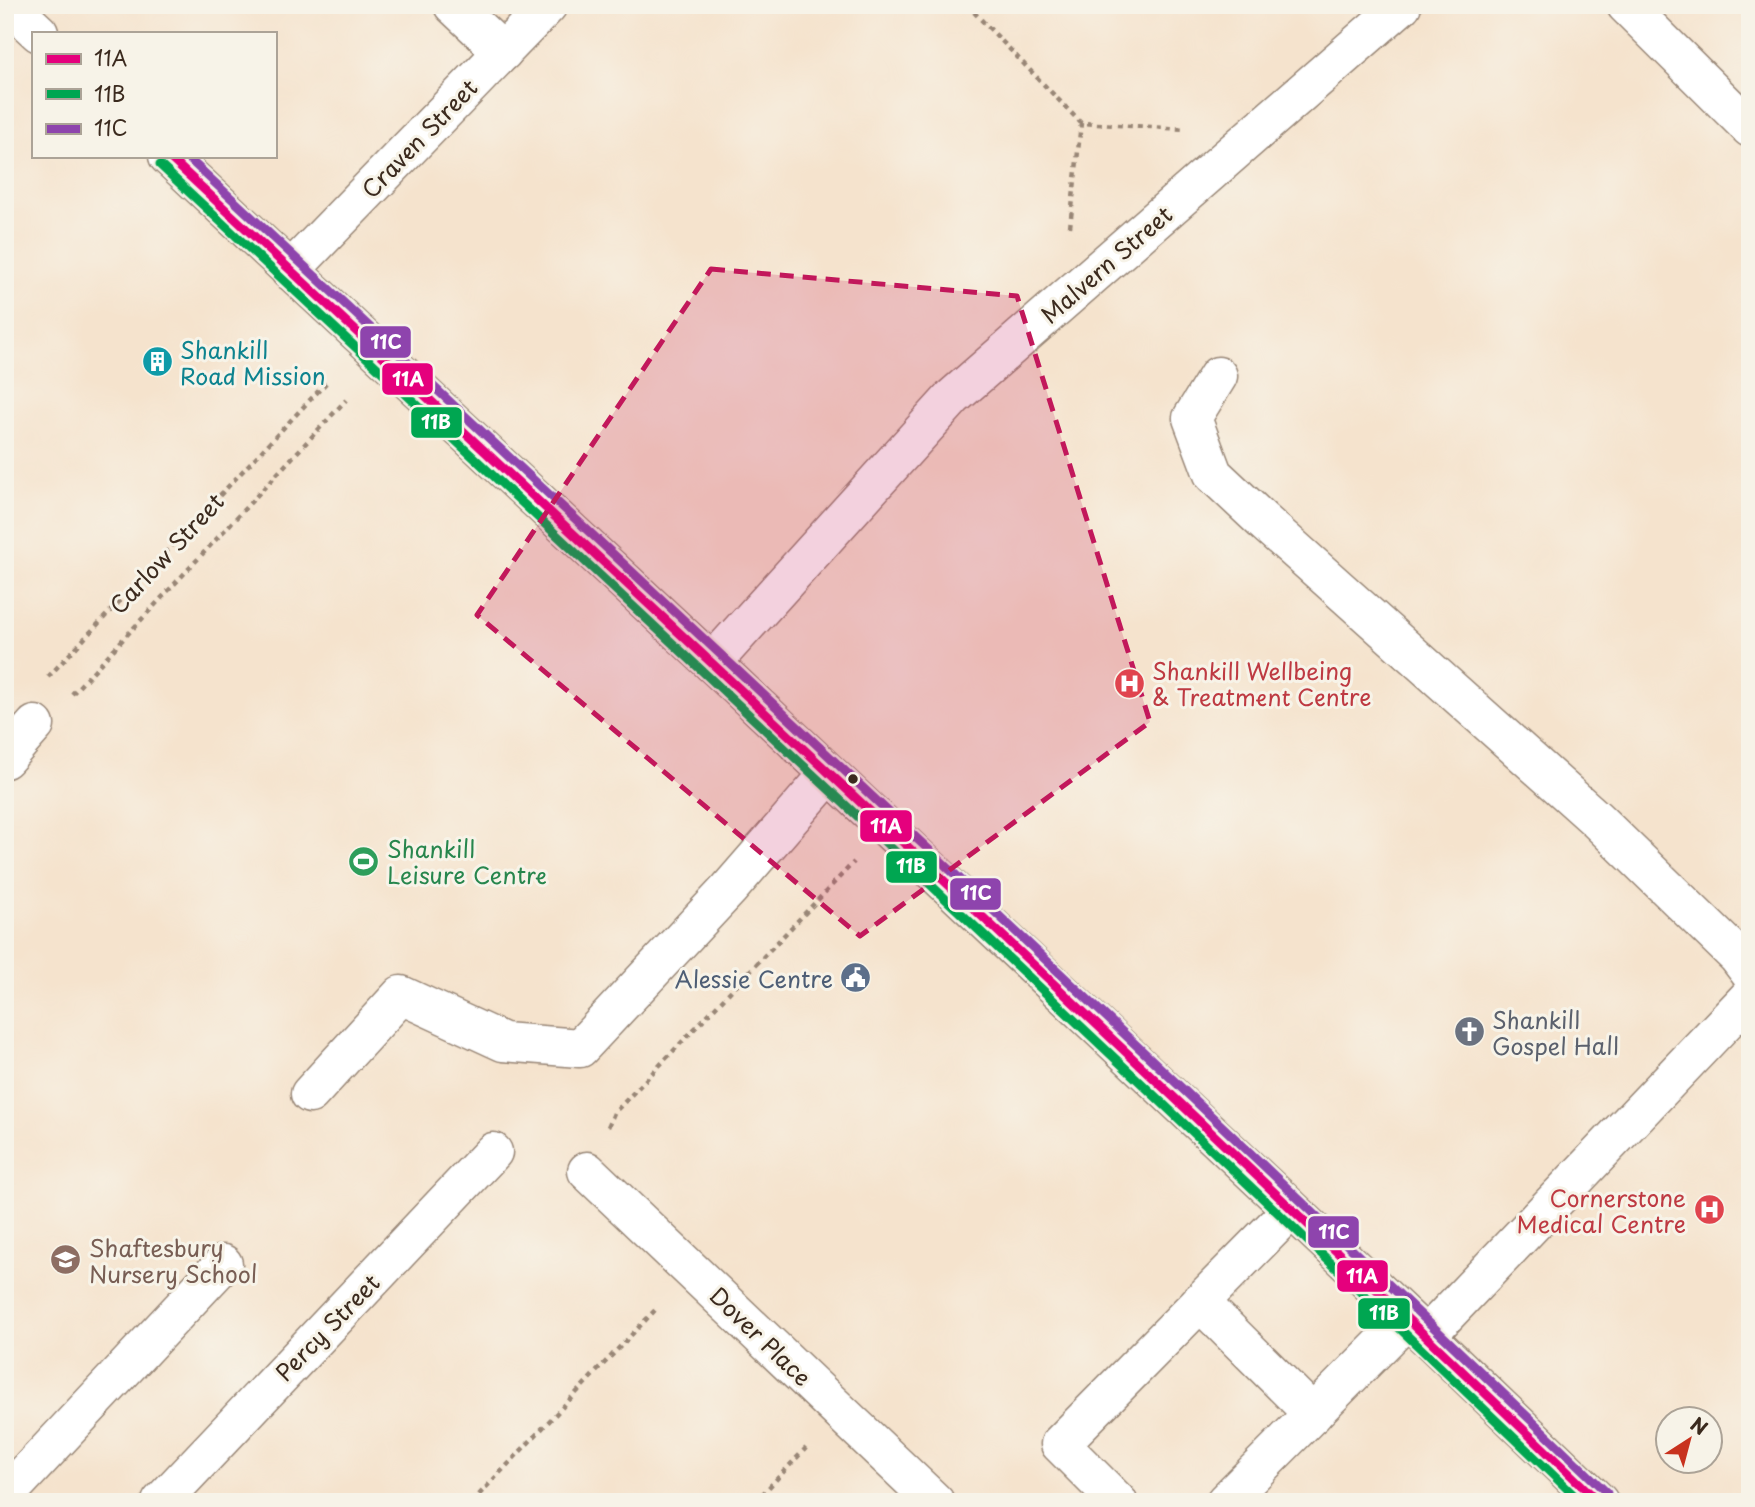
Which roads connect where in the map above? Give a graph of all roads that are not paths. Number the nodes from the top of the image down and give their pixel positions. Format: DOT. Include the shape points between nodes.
graph roads {
  1 [pos="9,5"];
  2 [pos="453,5"];
  3 [pos="548,5"];
  4 [pos="1402,5"];
  5 [pos="1626,5"];
  6 [pos="38,32"];
  7 [pos="502,52"];
  8 [pos="1750,128"];
  9 [pos="171,158"];
  10 [pos="290,271"];
  11 [pos="1218,376"];
  12 [pos="712,663"];
  13 [pos="18,720"];
  14 [pos="5,759"];
  15 [pos="828,774"];
  16 [pos="1750,973"];
  17 [pos="1750,996"];
  18 [pos="310,1094"];
  19 [pos="493,1153"];
  20 [pos="587,1171"];
  21 [pos="1291,1210"];
  22 [pos="223,1264"];
  23 [pos="1200,1303"];
  24 [pos="1417,1328"];
  25 [pos="1313,1413"];
  26 [pos="5,1496"];
  27 [pos="161,1502"];
  28 [pos="935,1502"];
  29 [pos="1118,1502"];
  30 [pos="1225,1502"];
  31 [pos="1599,1502"];
  1 -- 6 [label="street"];
  2 -- 7 [label="street"];
  3 -- 7 [label="street, Craven Street"];
  4 -- 12 [label="street, Malvern Street" via="953,397"];
  5 -- 8 [label="street"];
  7 -- 10 [label="street, Craven Street"];
  9 -- 10 [label="street"];
  10 -- 12 [label="street"];
  11 -- 16 [label="street" via="1192,418 1213,474 1595,818"];
  12 -- 15 [label="street"];
  13 -- 14 [label="street"];
  15 -- 18 [label="street" via="729,889 580,1048 503,1042 401,995"];
  15 -- 21 [label="street"];
  17 -- 24 [label="street"];
  19 -- 27 [label="street, Percy Street"];
  20 -- 28 [label="street, Dover Place"];
  21 -- 23 [label="street"];
  21 -- 24 [label="street"];
  22 -- 26 [label="street"];
  23 -- 25 [label="street"];
  23 -- 29 [label="street" via="1060,1444"];
  24 -- 25 [label="street"];
  24 -- 31 [label="street"];
  25 -- 30 [label="street"];
}
